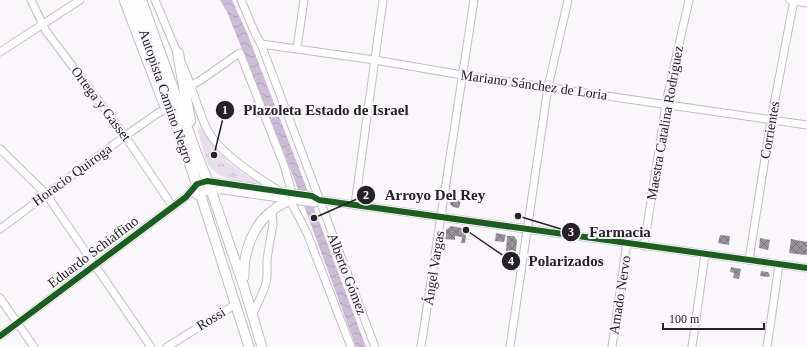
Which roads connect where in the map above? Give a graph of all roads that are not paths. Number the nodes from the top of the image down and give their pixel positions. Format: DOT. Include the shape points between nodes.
graph roads {
  1 [pos="31,0"];
  2 [pos="80,0"];
  3 [pos="123,0"];
  4 [pos="132,0"];
  5 [pos="140,0"];
  6 [pos="155,0"];
  7 [pos="241,0"];
  8 [pos="304,0"];
  9 [pos="383,0"];
  10 [pos="474,0"];
  11 [pos="568,0"];
  12 [pos="689,0"];
  13 [pos="793,0"];
  14 [pos="807,3"];
  15 [pos="43,25"];
  16 [pos="261,44"];
  17 [pos="297,48"];
  18 [pos="0,52"];
  19 [pos="178,53"];
  20 [pos="375,60"];
  21 [pos="462,75"];
  22 [pos="192,86"];
  23 [pos="548,87"];
  24 [pos="666,104"];
  25 [pos="165,110"];
  26 [pos="771,120"];
  27 [pos="807,126"];
  28 [pos="125,136"];
  29 [pos="0,149"];
  30 [pos="192,155"];
  31 [pos="209,185"];
  32 [pos="198,189"];
  33 [pos="280,191"];
  34 [pos="46,194"];
  35 [pos="294,197"];
  36 [pos="317,202"];
  37 [pos="355,205"];
  38 [pos="173,207"];
  39 [pos="272,210"];
  40 [pos="442,218"];
  41 [pos="0,229"];
  42 [pos="526,229"];
  43 [pos="627,243"];
  44 [pos="644,246"];
  45 [pos="705,254"];
  46 [pos="749,260"];
  47 [pos="779,265"];
  48 [pos="96,266"];
  49 [pos="807,268"];
  50 [pos="244,287"];
  51 [pos="0,298"];
  52 [pos="236,304"];
  53 [pos="253,314"];
  54 [pos="18,323"];
  55 [pos="0,336"];
  56 [pos="34,347"];
  57 [pos="151,347"];
  58 [pos="167,347"];
  59 [pos="249,347"];
  60 [pos="262,347"];
  61 [pos="351,347"];
  62 [pos="375,347"];
  63 [pos="421,347"];
  64 [pos="510,347"];
  65 [pos="612,347"];
  66 [pos="692,347"];
  67 [pos="767,347"];
  1 -- 15 [label="street, Ortega y Gasset"];
  2 -- 15 [label="street"];
  3 -- 25 [label="street"];
  4 -- 30 [label="highway, Autopista Camino Negro"];
  5 -- 30 [label="highway, Autopista Camino Negro"];
  6 -- 19 [label="street"];
  7 -- 16 [label="street, Alberto Gómez"];
  8 -- 17 [label="street"];
  9 -- 20 [label="street"];
  10 -- 21 [label="street, Ángel Vargas"];
  11 -- 23 [label="street"];
  12 -- 24 [label="street, Maestra Catalina Rodríguez"];
  13 -- 14 [label="street"];
  13 -- 26 [label="street, Corrientes"];
  15 -- 18 [label="street"];
  15 -- 28 [label="street, Ortega y Gasset"];
  16 -- 17 [label="street, Mariano Sánchez de Loria"];
  16 -- 36 [label="street, Alberto Gómez"];
  17 -- 20 [label="street, Mariano Sánchez de Loria"];
  19 -- 22 [label="street"];
  19 -- 30 [label="highway"];
  20 -- 21 [label="street, Mariano Sánchez de Loria"];
  20 -- 37 [label="street"];
  21 -- 23 [label="street, Mariano Sánchez de Loria"];
  21 -- 40 [label="street, Ángel Vargas"];
  22 -- 33 [label="street" via="205,126 224,150"];
  22 -- 35 [label="street" via="240,53"];
  23 -- 24 [label="street, Mariano Sánchez de Loria"];
  23 -- 42 [label="street"];
  24 -- 26 [label="street, Mariano Sánchez de Loria"];
  24 -- 44 [label="street, Maestra Catalina Rodríguez"];
  25 -- 28 [label="street, Horacio Quiroga"];
  25 -- 30 [label="highway" via="178,142"];
  26 -- 27 [label="street, Mariano Sánchez de Loria"];
  26 -- 46 [label="street, Corrientes"];
  28 -- 34 [label="street, Horacio Quiroga"];
  28 -- 38 [label="street, Ortega y Gasset"];
  29 -- 34 [label="street"];
  30 -- 31 [label="highway, Autopista Camino Negro"];
  30 -- 32 [label="highway, Autopista Camino Negro"];
  31 -- 32 [label="street"];
  31 -- 32 [label="street"];
  31 -- 33 [label="street"];
  31 -- 35 [label="street" via="223,190"];
  31 -- 50 [label="main road"];
  32 -- 38 [label="street, Eduardo Schiaffino"];
  32 -- 52 [label="main road"];
  33 -- 35 [label="street"];
  34 -- 41 [label="street, Horacio Quiroga"];
  34 -- 48 [label="street"];
  35 -- 36 [label="street"];
  35 -- 36 [label="street" via="312,196"];
  35 -- 39 [label="main road"];
  35 -- 61 [label="street"];
  36 -- 37 [label="street"];
  36 -- 62 [label="street, Alberto Gómez"];
  37 -- 40 [label="street"];
  38 -- 48 [label="street, Eduardo Schiaffino"];
  39 -- 50 [label="main road" via="260,222 249,245 243,268"];
  39 -- 53 [label="street" via="273,224 267,259 267,277"];
  40 -- 42 [label="street"];
  40 -- 63 [label="street, Ángel Vargas"];
  42 -- 43 [label="street"];
  42 -- 64 [label="street"];
  43 -- 44 [label="street"];
  43 -- 65 [label="street, Amado Nervo"];
  44 -- 45 [label="street"];
  45 -- 46 [label="street"];
  45 -- 66 [label="street"];
  46 -- 47 [label="street"];
  47 -- 49 [label="street"];
  47 -- 67 [label="street"];
  48 -- 54 [label="street, Eduardo Schiaffino"];
  48 -- 57 [label="street"];
  50 -- 53 [label="main road"];
  51 -- 54 [label="street"];
  52 -- 58 [label="street, Rossi"];
  52 -- 59 [label="main road"];
  53 -- 60 [label="main road"];
  54 -- 55 [label="street, Eduardo Schiaffino"];
  54 -- 56 [label="street"];
}
